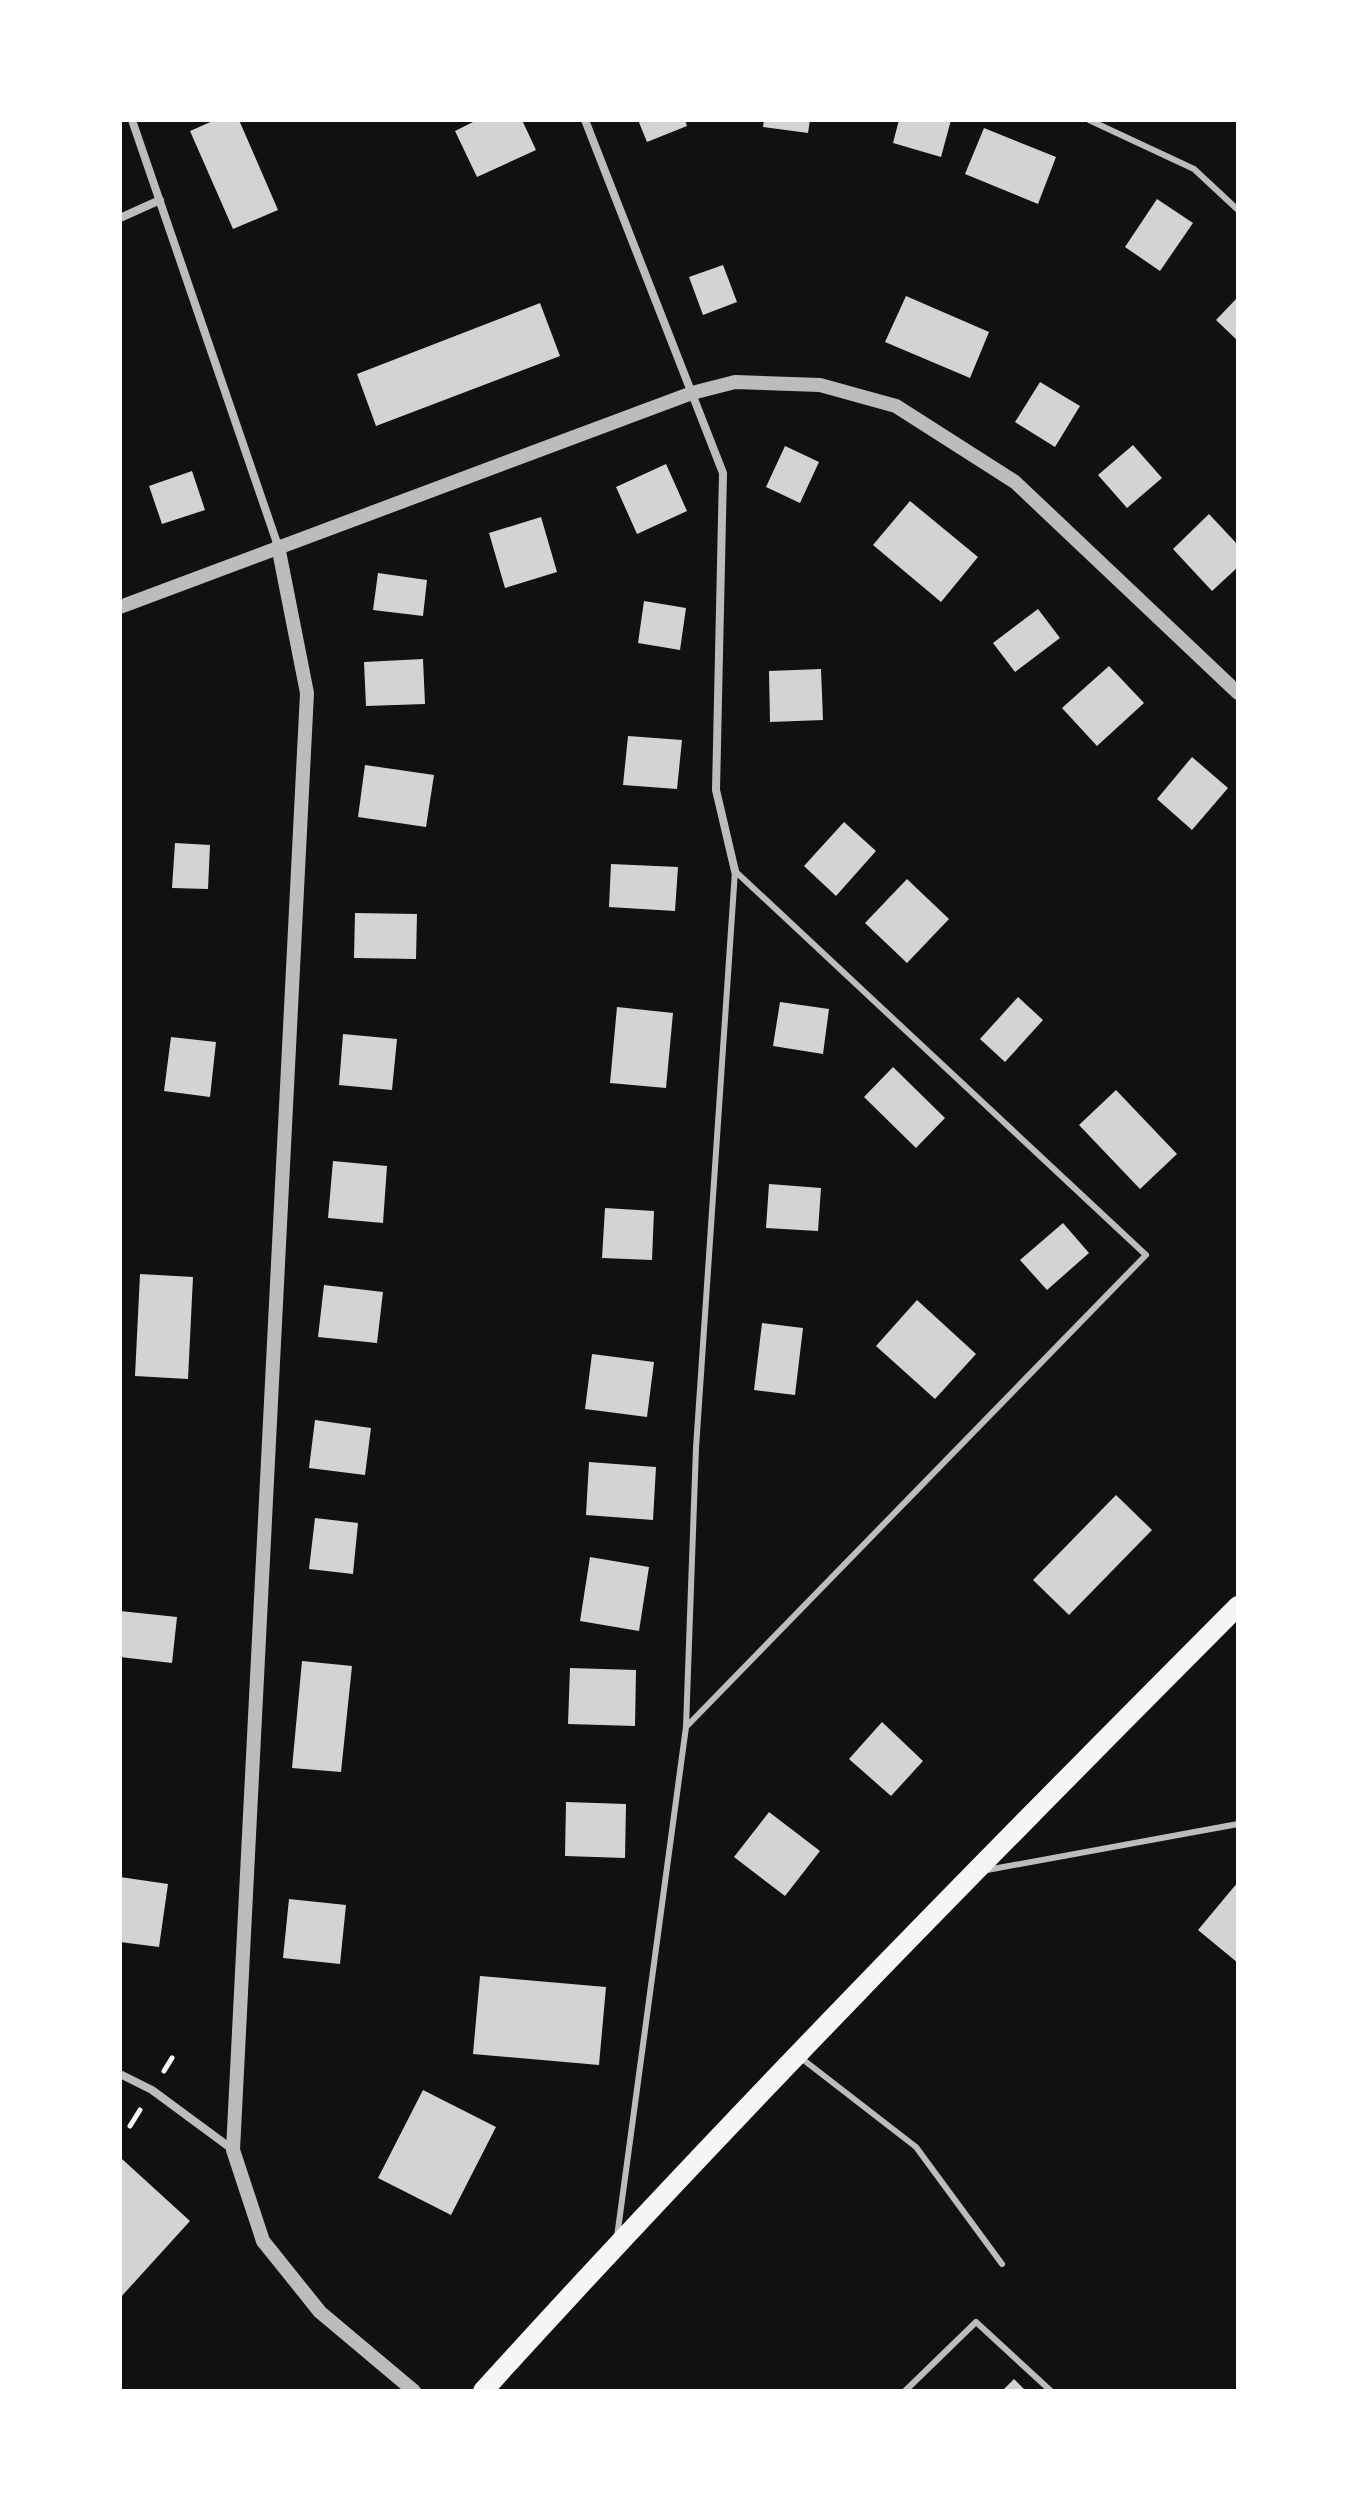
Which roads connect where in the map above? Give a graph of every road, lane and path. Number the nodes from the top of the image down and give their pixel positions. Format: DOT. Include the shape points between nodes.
graph roads {
  1 [pos="132,120"];
  2 [pos="585,120"];
  3 [pos="1089,120"];
  4 [pos="160,200"];
  5 [pos="1238,210"];
  6 [pos="120,218"];
  7 [pos="692,393"];
  8 [pos="278,546"];
  9 [pos="120,607"];
  10 [pos="1238,693"];
  11 [pos="735,871"];
  12 [pos="1238,1606"];
  13 [pos="686,1727"];
  14 [pos="1238,1824"];
  15 [pos="972,1873"];
  16 [pos="798,2055"];
  17 [pos="120,2074"];
  18 [pos="233,2150"];
  19 [pos="616,2247"];
  20 [pos="1002,2264"];
  21 [pos="414,2391"];
  22 [pos="483,2391"];
  23 [pos="905,2391"];
  24 [pos="1051,2391"];
  1 -- 4 [label="street"];
  2 -- 7 [label="street"];
  3 -- 5 [label="lane" via="1194,169"];
  4 -- 6 [label="street"];
  4 -- 8 [label="street"];
  7 -- 8 [label="street"];
  7 -- 10 [label="street" via="735,382 820,385 896,406 1015,482"];
  7 -- 11 [label="street" via="723,473 716,790"];
  8 -- 9 [label="street"];
  8 -- 18 [label="street" via="307,693"];
  11 -- 13 [label="lane" via="696,1448"];
  11 -- 13 [label="lane" via="1146,1255"];
  12 -- 15 [label="main road"];
  13 -- 19 [label="lane"];
  14 -- 15 [label="lane"];
  15 -- 16 [label="main road"];
  16 -- 19 [label="main road"];
  16 -- 20 [label="lane" via="916,2147"];
  17 -- 18 [label="street" via="152,2090"];
  18 -- 21 [label="street" via="263,2241 320,2312"];
  19 -- 22 [label="main road"];
  23 -- 24 [label="lane" via="976,2322"];
}
